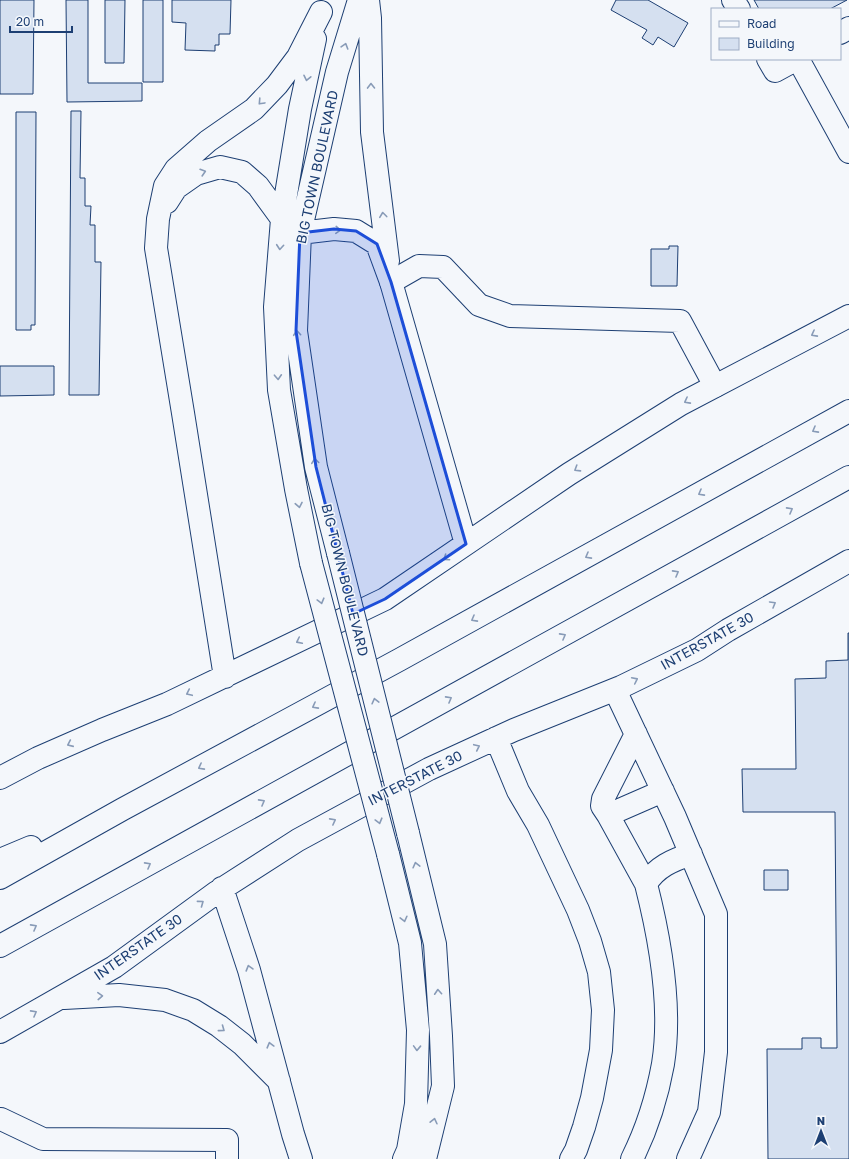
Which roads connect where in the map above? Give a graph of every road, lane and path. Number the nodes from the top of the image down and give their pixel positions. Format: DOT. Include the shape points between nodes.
graph roads {
  1 [pos="359,0"];
  2 [pos="368,0"];
  3 [pos="321,6"];
  4 [pos="769,60"];
  5 [pos="796,60"];
  6 [pos="799,60"];
  7 [pos="849,152"];
  8 [pos="158,219"];
  9 [pos="282,219"];
  10 [pos="300,234"];
  11 [pos="391,282"];
  12 [pos="849,316"];
  13 [pos="715,386"];
  14 [pos="849,411"];
  15 [pos="849,477"];
  16 [pos="466,544"];
  17 [pos="849,561"];
  18 [pos="225,677"];
  19 [pos="615,690"];
  20 [pos="636,734"];
  21 [pos="496,738"];
  22 [pos="0,778"];
  23 [pos="663,791"];
  24 [pos="123,809"];
  25 [pos="608,815"];
  26 [pos="691,854"];
  27 [pos="0,860"];
  28 [pos="0,878"];
  29 [pos="646,884"];
  30 [pos="222,888"];
  31 [pos="0,946"];
  32 [pos="61,998"];
  33 [pos="0,1032"];
  34 [pos="280,1082"];
  35 [pos="0,1119"];
  36 [pos="293,1134"];
  37 [pos="410,1157"];
  38 [pos="227,1159"];
  39 [pos="301,1159"];
  40 [pos="306,1159"];
  41 [pos="571,1159"];
  42 [pos="632,1159"];
  43 [pos="688,1159"];
  10 -- 1 [label="main road, BIG TOWN BOULEVARD, one-way" via="337,72"];
  11 -- 2 [label="main road, one-way" via="372,132"];
  3 -- 8 [label="main road, one-way" via="298,57 272,89 254,109 208,141 176,169 165,186"];
  3 -- 9 [label="main road, BIG TOWN BOULEVARD, one-way" via="300,109"];
  4 -- 5 [label="main road" via="775,71"];
  6 -- 7 [label="main road"];
  8 -- 9 [label="main road, one-way" via="176,188 196,174 220,167 242,172 258,186"];
  8 -- 18 [label="main road" via="156,248"];
  9 -- 37 [label="main road, BIG TOWN BOULEVARD, one-way, bridge" via="275,307 279,390 296,489 311,563 410,943 418,1030 416,1104"];
  10 -- 11 [label="main road, one-way" via="334,229 356,231 377,244"];
  37 -- 10 [label="main road, BIG TOWN BOULEVARD, one-way, bridge" via="444,1086 435,944 316,467 296,331"];
  11 -- 13 [label="main road" via="419,266 443,267 479,305 510,316 680,321"];
  11 -- 16 [label="main road"];
  12 -- 13 [label="main road, one-way"];
  13 -- 16 [label="main road, one-way" via="680,404 575,470"];
  14 -- 24 [label="main road, one-way" via="399,660"];
  31 -- 15 [label="main road, one-way"];
  16 -- 18 [label="main road, one-way" via="385,599"];
  19 -- 17 [label="main road, INTERSTATE 30, one-way" via="697,650"];
  18 -- 22 [label="main road, one-way" via="167,704 73,742"];
  19 -- 20 [label="main road"];
  19 -- 21 [label="main road, INTERSTATE 30"];
  20 -- 23 [label="main road"];
  20 -- 25 [label="main road" via="603,799 602,806"];
  30 -- 21 [label="main road, INTERSTATE 30, one-way" via="298,840 429,769"];
  21 -- 41 [label="main road" via="518,791 538,825 578,910 599,972 603,1010 601,1050 592,1098"];
  23 -- 25 [label="main road"];
  23 -- 26 [label="main road"];
  24 -- 27 [label="main road"];
  24 -- 28 [label="main road"];
  25 -- 29 [label="main road"];
  26 -- 29 [label="main road" via="663,866"];
  26 -- 43 [label="main road" via="716,914 716,1052 709,1112"];
  29 -- 42 [label="main road" via="659,948 666,1026 663,1063 655,1101"];
  32 -- 30 [label="main road, INTERSTATE 30, one-way" via="114,966"];
  34 -- 30 [label="main road, one-way" via="249,970"];
  33 -- 32 [label="main road, INTERSTATE 30, one-way"];
  32 -- 34 [label="main road, one-way" via="119,995 165,1000 193,1010 242,1044"];
  34 -- 36 [label="main road"];
  35 -- 38 [label="main road" via="42,1139 227,1140"];
  36 -- 39 [label="main road"];
  36 -- 40 [label="main road"];
}
